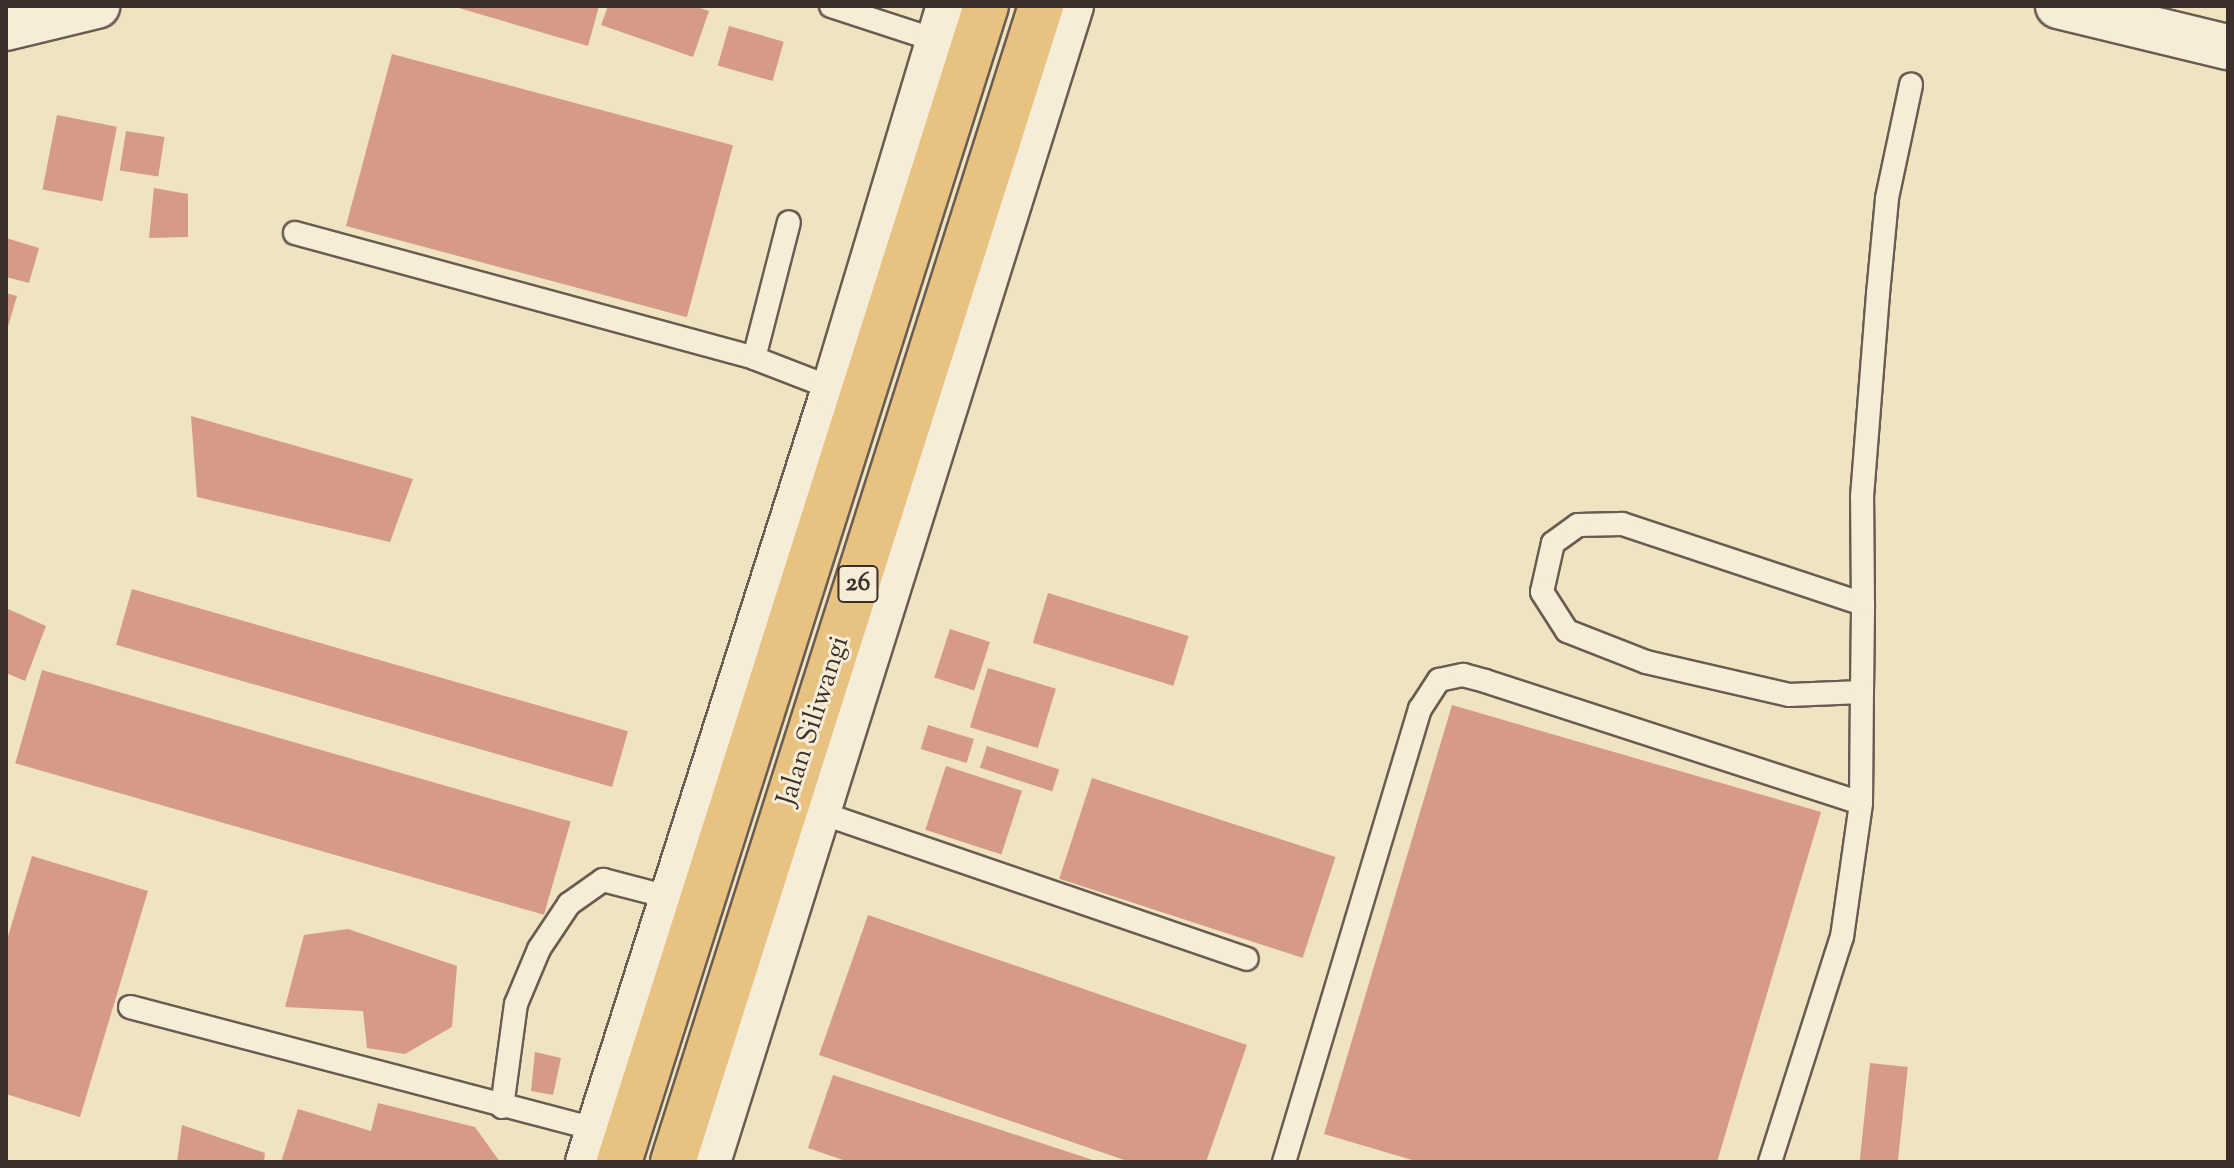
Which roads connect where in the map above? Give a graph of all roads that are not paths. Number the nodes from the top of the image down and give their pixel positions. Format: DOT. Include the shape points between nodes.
graph roads {
  1 [pos="97,6"];
  2 [pos="831,6"];
  3 [pos="986,6"];
  4 [pos="1041,6"];
  5 [pos="1071,6"];
  6 [pos="2058,6"];
  7 [pos="943,24"];
  8 [pos="6,28"];
  9 [pos="2228,47"];
  10 [pos="1911,85"];
  11 [pos="789,222"];
  12 [pos="295,233"];
  13 [pos="754,358"];
  14 [pos="834,389"];
  15 [pos="1863,604"];
  16 [pos="1862,692"];
  17 [pos="1861,803"];
  18 [pos="818,812"];
  19 [pos="785,859"];
  20 [pos="672,898"];
  21 [pos="1247,959"];
  22 [pos="130,1007"];
  23 [pos="502,1107"];
  24 [pos="601,1151"];
  25 [pos="673,1162"];
  26 [pos="708,1162"];
  27 [pos="1284,1162"];
  28 [pos="1770,1162"];
  1 -- 8 [label="street"];
  2 -- 7 [label="lane"];
  3 -- 24 [label="highway, Jalan Siliwangi / 26"];
  4 -- 19 [label="highway, Jalan Siliwangi / 26"];
  5 -- 18 [label="street"];
  6 -- 9 [label="street"];
  7 -- 14 [label="street"];
  10 -- 15 [label="lane" via="1887,198 1878,294 1862,497"];
  11 -- 13 [label="lane"];
  12 -- 13 [label="lane"];
  13 -- 14 [label="lane"];
  14 -- 20 [label="street"];
  15 -- 16 [label="lane"];
  15 -- 16 [label="lane" via="1622,524 1578,525 1553,543 1542,592 1567,631 1646,662 1789,695"];
  16 -- 17 [label="lane"];
  17 -- 27 [label="lane" via="1474,678 1452,675 1439,680 1420,709"];
  17 -- 28 [label="lane" via="1842,937"];
  18 -- 19 [label="street"];
  18 -- 21 [label="lane"];
  19 -- 25 [label="highway, Jalan Siliwangi / 26"];
  19 -- 26 [label="street"];
  20 -- 23 [label="lane" via="603,880 569,904 539,949 516,1004"];
  20 -- 24 [label="street"];
  22 -- 23 [label="lane"];
  23 -- 24 [label="lane"];
}
